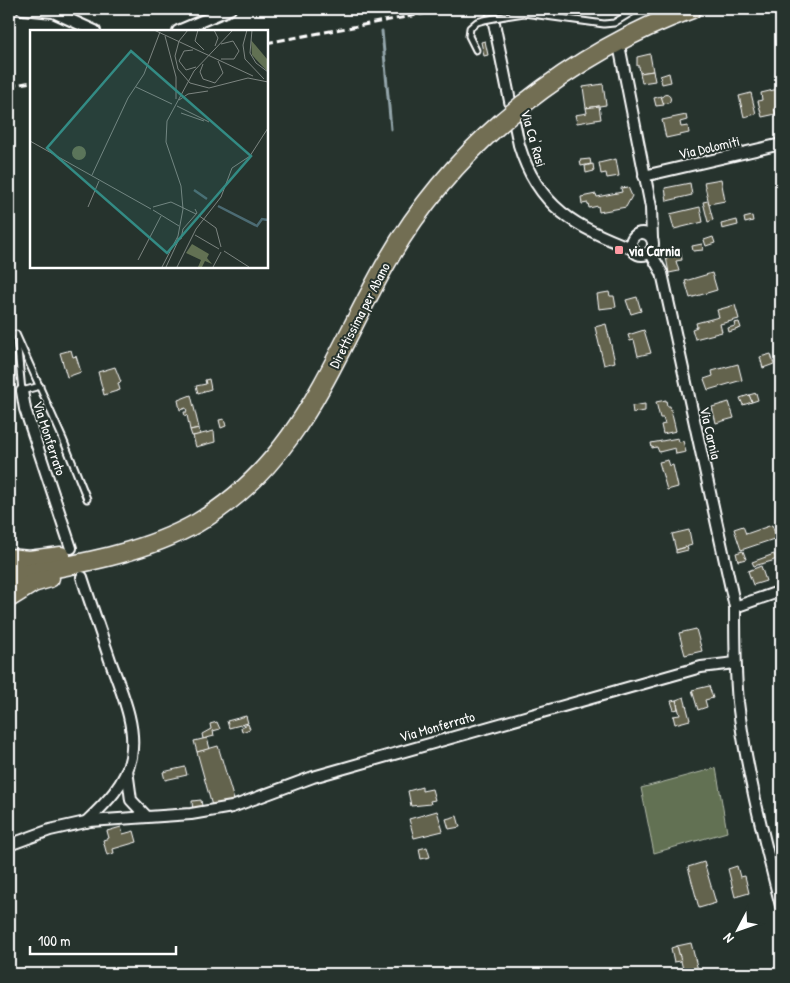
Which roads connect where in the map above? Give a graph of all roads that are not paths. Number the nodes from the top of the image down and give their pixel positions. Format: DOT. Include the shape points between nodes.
graph roads {
  1 [pos="22,9"];
  2 [pos="230,9"];
  3 [pos="636,9"];
  4 [pos="686,10"];
  5 [pos="489,22"];
  6 [pos="93,30"];
  7 [pos="180,30"];
  8 [pos="476,50"];
  9 [pos="620,50"];
  10 [pos="781,144"];
  11 [pos="644,176"];
  12 [pos="651,223"];
  13 [pos="638,236"];
  14 [pos="652,239"];
  15 [pos="620,244"];
  16 [pos="642,252"];
  17 [pos="40,386"];
  18 [pos="22,391"];
  19 [pos="88,499"];
  20 [pos="71,548"];
  21 [pos="138,548"];
  22 [pos="9,558"];
  23 [pos="9,577"];
  24 [pos="82,577"];
  25 [pos="781,592"];
  26 [pos="9,598"];
  27 [pos="735,607"];
  28 [pos="735,663"];
  29 [pos="127,770"];
  30 [pos="131,800"];
  31 [pos="109,802"];
  32 [pos="147,817"];
  33 [pos="115,819"];
  34 [pos="85,823"];
  35 [pos="9,845"];
  36 [pos="781,906"];
  1 -- 6 [label="street" via="53,12"];
  2 -- 7 [label="street"];
  3 -- 5 [label="lane, bridge" via="625,18 604,24 524,13"];
  4 -- 21 [label="highway, Direttissima per Abano, bridge" via="632,34 566,72 503,121 441,184 404,234 316,398 279,453 246,487 210,515"];
  5 -- 8 [label="lane" via="477,22 470,28 469,36"];
  5 -- 15 [label="street, Via Ca' Rasi" via="519,145 530,176 546,198 578,225"];
  9 -- 11 [label="street"];
  10 -- 11 [label="street, Via Dolomiti"];
  11 -- 12 [label="street" via="652,207"];
  12 -- 13 [label="street"];
  12 -- 14 [label="street"];
  13 -- 14 [label="street"];
  13 -- 15 [label="street"];
  13 -- 16 [label="street"];
  14 -- 16 [label="street" via="653,246"];
  15 -- 16 [label="street, Via Ca' Rasi"];
  16 -- 27 [label="street, Via Carnia" via="659,266"];
  17 -- 18 [label="lane"];
  17 -- 18 [label="lane, Via Monferrato" via="16,334"];
  17 -- 19 [label="lane, Via Monferrato"];
  18 -- 20 [label="street, Via Monferrato"];
  21 -- 22 [label="highway" via="47,559"];
  21 -- 23 [label="highway, Direttissima per Abano"];
  21 -- 26 [label="highway" via="101,564 33,584"];
  24 -- 29 [label="street, Via Monferrato" via="129,717 133,738"];
  25 -- 27 [label="street"];
  27 -- 28 [label="street, Via Carnia"];
  28 -- 32 [label="street, Via Monferrato" via="701,667 430,742 293,783 232,807"];
  28 -- 36 [label="street, Via Carnia" via="747,755"];
  29 -- 30 [label="street, Via Monferrato"];
  29 -- 31 [label="street, Via Monferrato"];
  30 -- 32 [label="street"];
  30 -- 33 [label="street"];
  31 -- 33 [label="street" via="107,808"];
  31 -- 34 [label="street, Via Monferrato"];
  32 -- 33 [label="street, Via Monferrato"];
  33 -- 34 [label="street, Via Monferrato"];
  34 -- 35 [label="street, Via Monferrato" via="50,830"];
}
